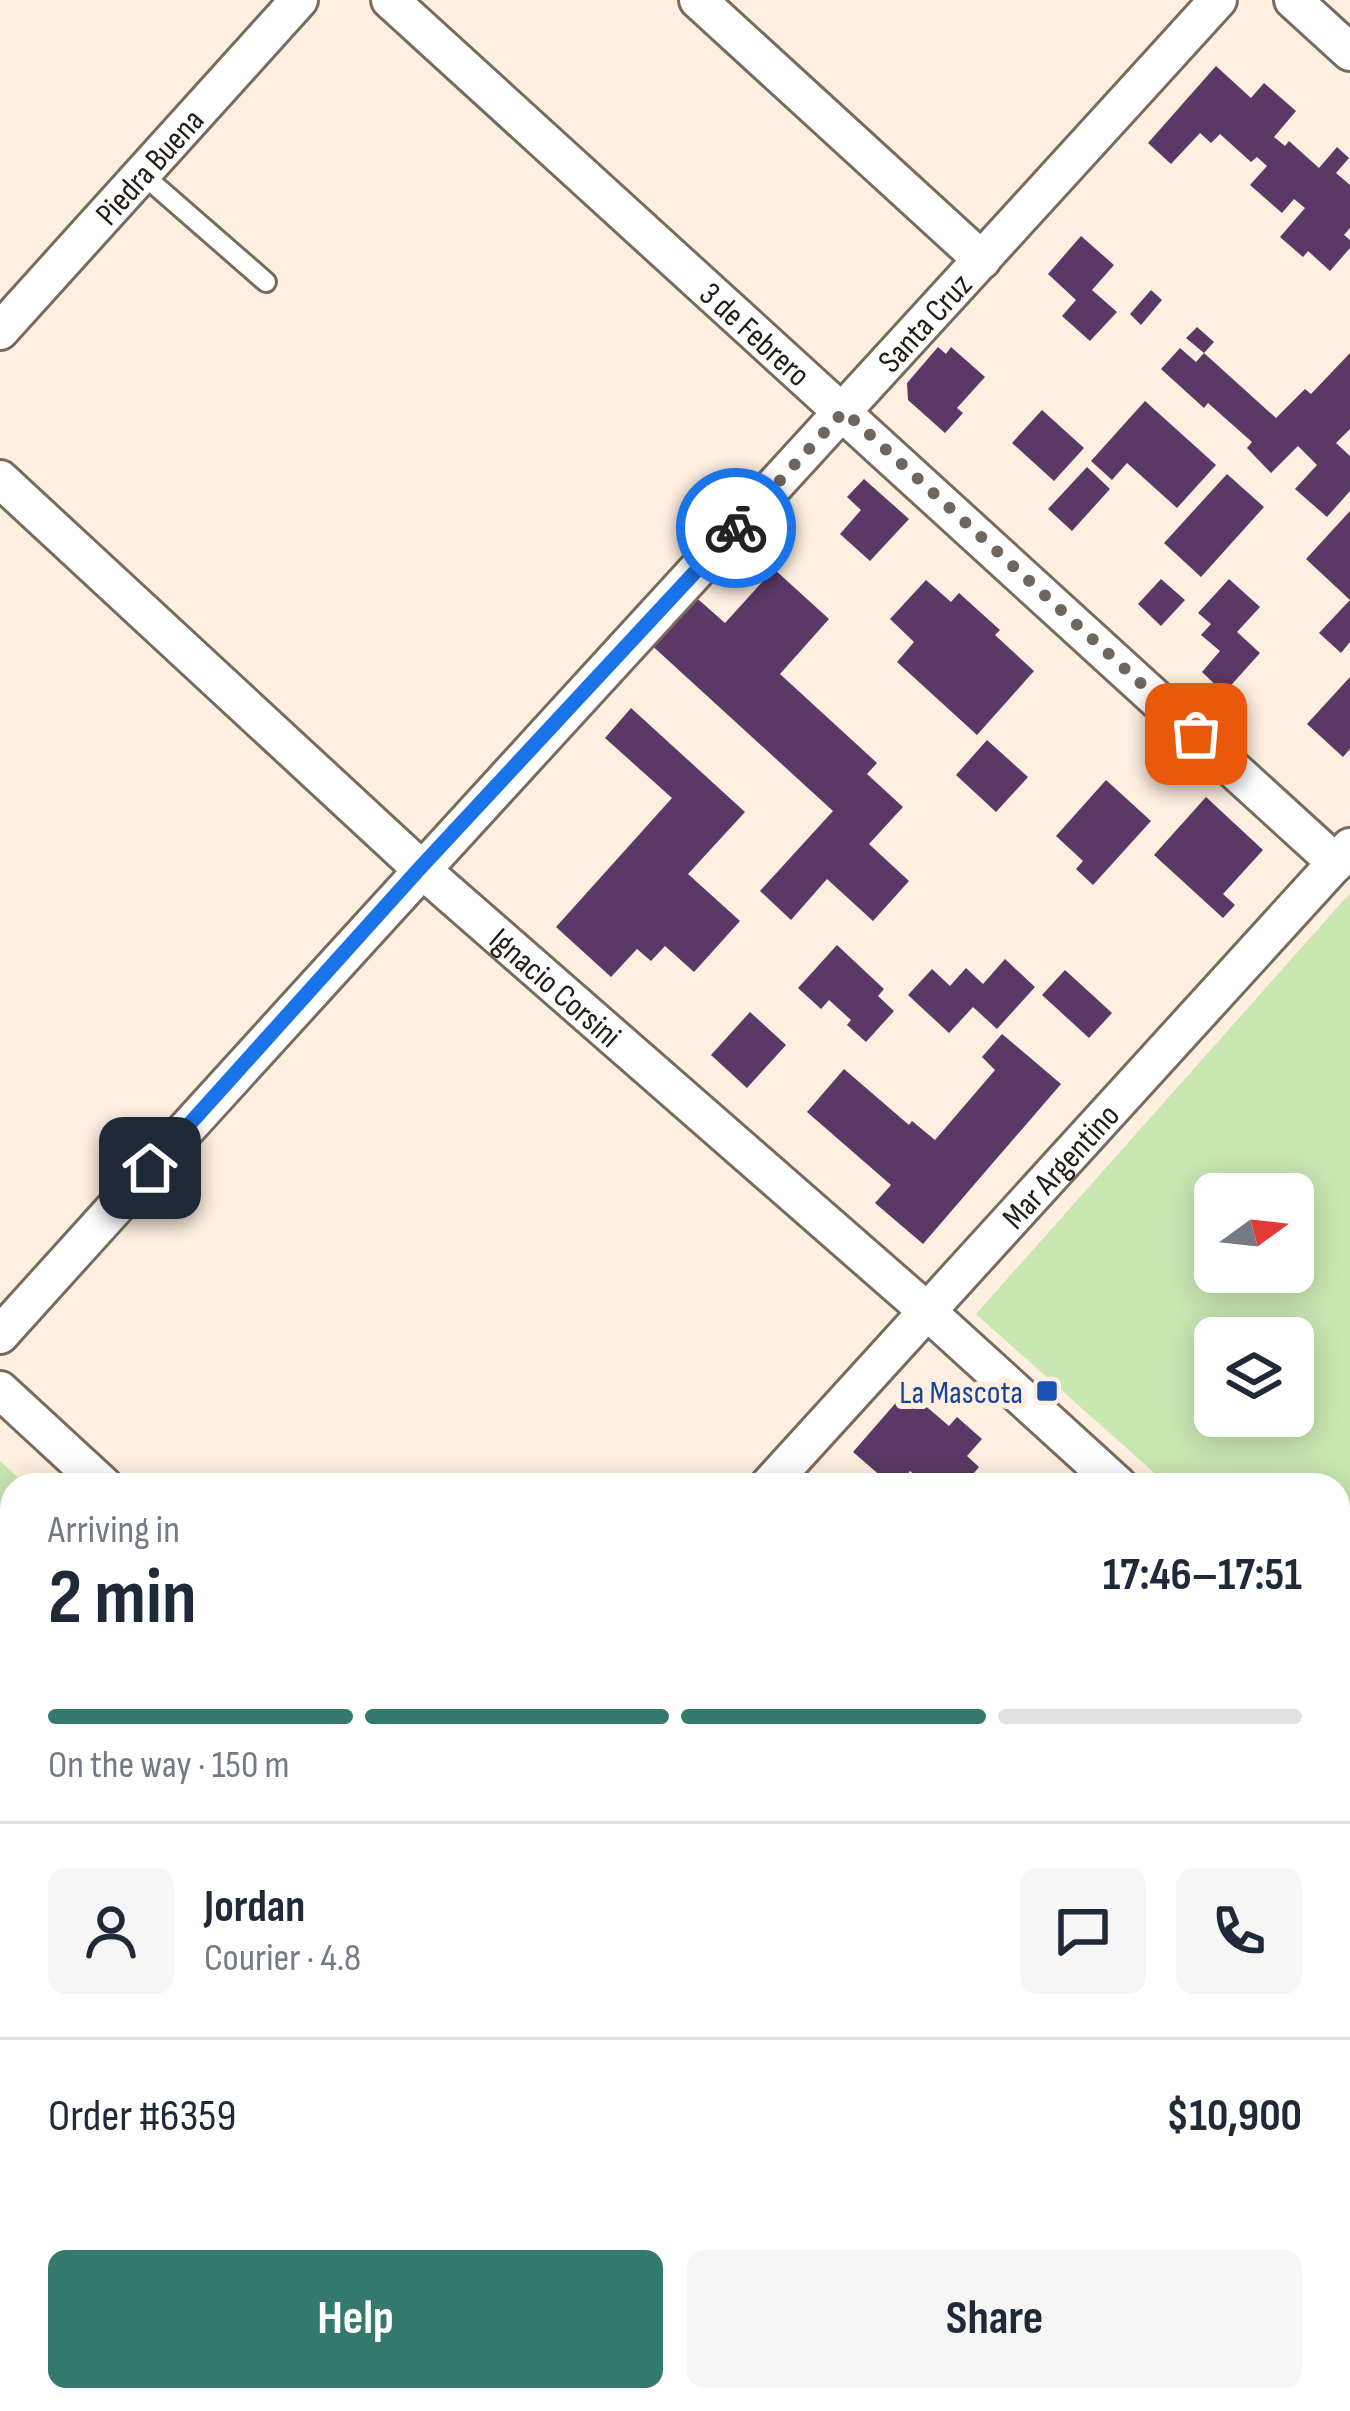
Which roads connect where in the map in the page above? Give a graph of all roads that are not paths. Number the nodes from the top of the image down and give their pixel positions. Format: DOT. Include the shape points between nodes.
graph roads {
  1 [pos="299,0"];
  2 [pos="390,0"];
  3 [pos="698,0"];
  4 [pos="1218,0"];
  5 [pos="1293,0"];
  6 [pos="1350,52"];
  7 [pos="141,173"];
  8 [pos="982,260"];
  9 [pos="266,282"];
  10 [pos="0,331"];
  11 [pos="844,411"];
  12 [pos="0,479"];
  13 [pos="1343,855"];
  14 [pos="420,868"];
  15 [pos="928,1312"];
  16 [pos="0,1335"];
  17 [pos="0,1390"];
  18 [pos="88,1473"];
  19 [pos="780,1473"];
  20 [pos="1105,1473"];
  1 -- 7 [label="street, Piedra Buena"];
  2 -- 11 [label="street, 3 de Febrero"];
  3 -- 8 [label="street"];
  4 -- 8 [label="street, Santa Cruz"];
  5 -- 6 [label="street"];
  7 -- 9 [label="lane"];
  7 -- 10 [label="street, Piedra Buena"];
  8 -- 11 [label="street, Santa Cruz"];
  11 -- 13 [label="street, 3 de Febrero"];
  11 -- 14 [label="street, Santa Cruz"];
  12 -- 14 [label="street, Ignacio Corsini"];
  13 -- 15 [label="street, Mar Argentino"];
  14 -- 15 [label="street, Ignacio Corsini"];
  14 -- 16 [label="street, Santa Cruz"];
  15 -- 19 [label="street, Mar Argentino"];
  15 -- 20 [label="street, Ignacio Corsini"];
  17 -- 18 [label="street"];
}
